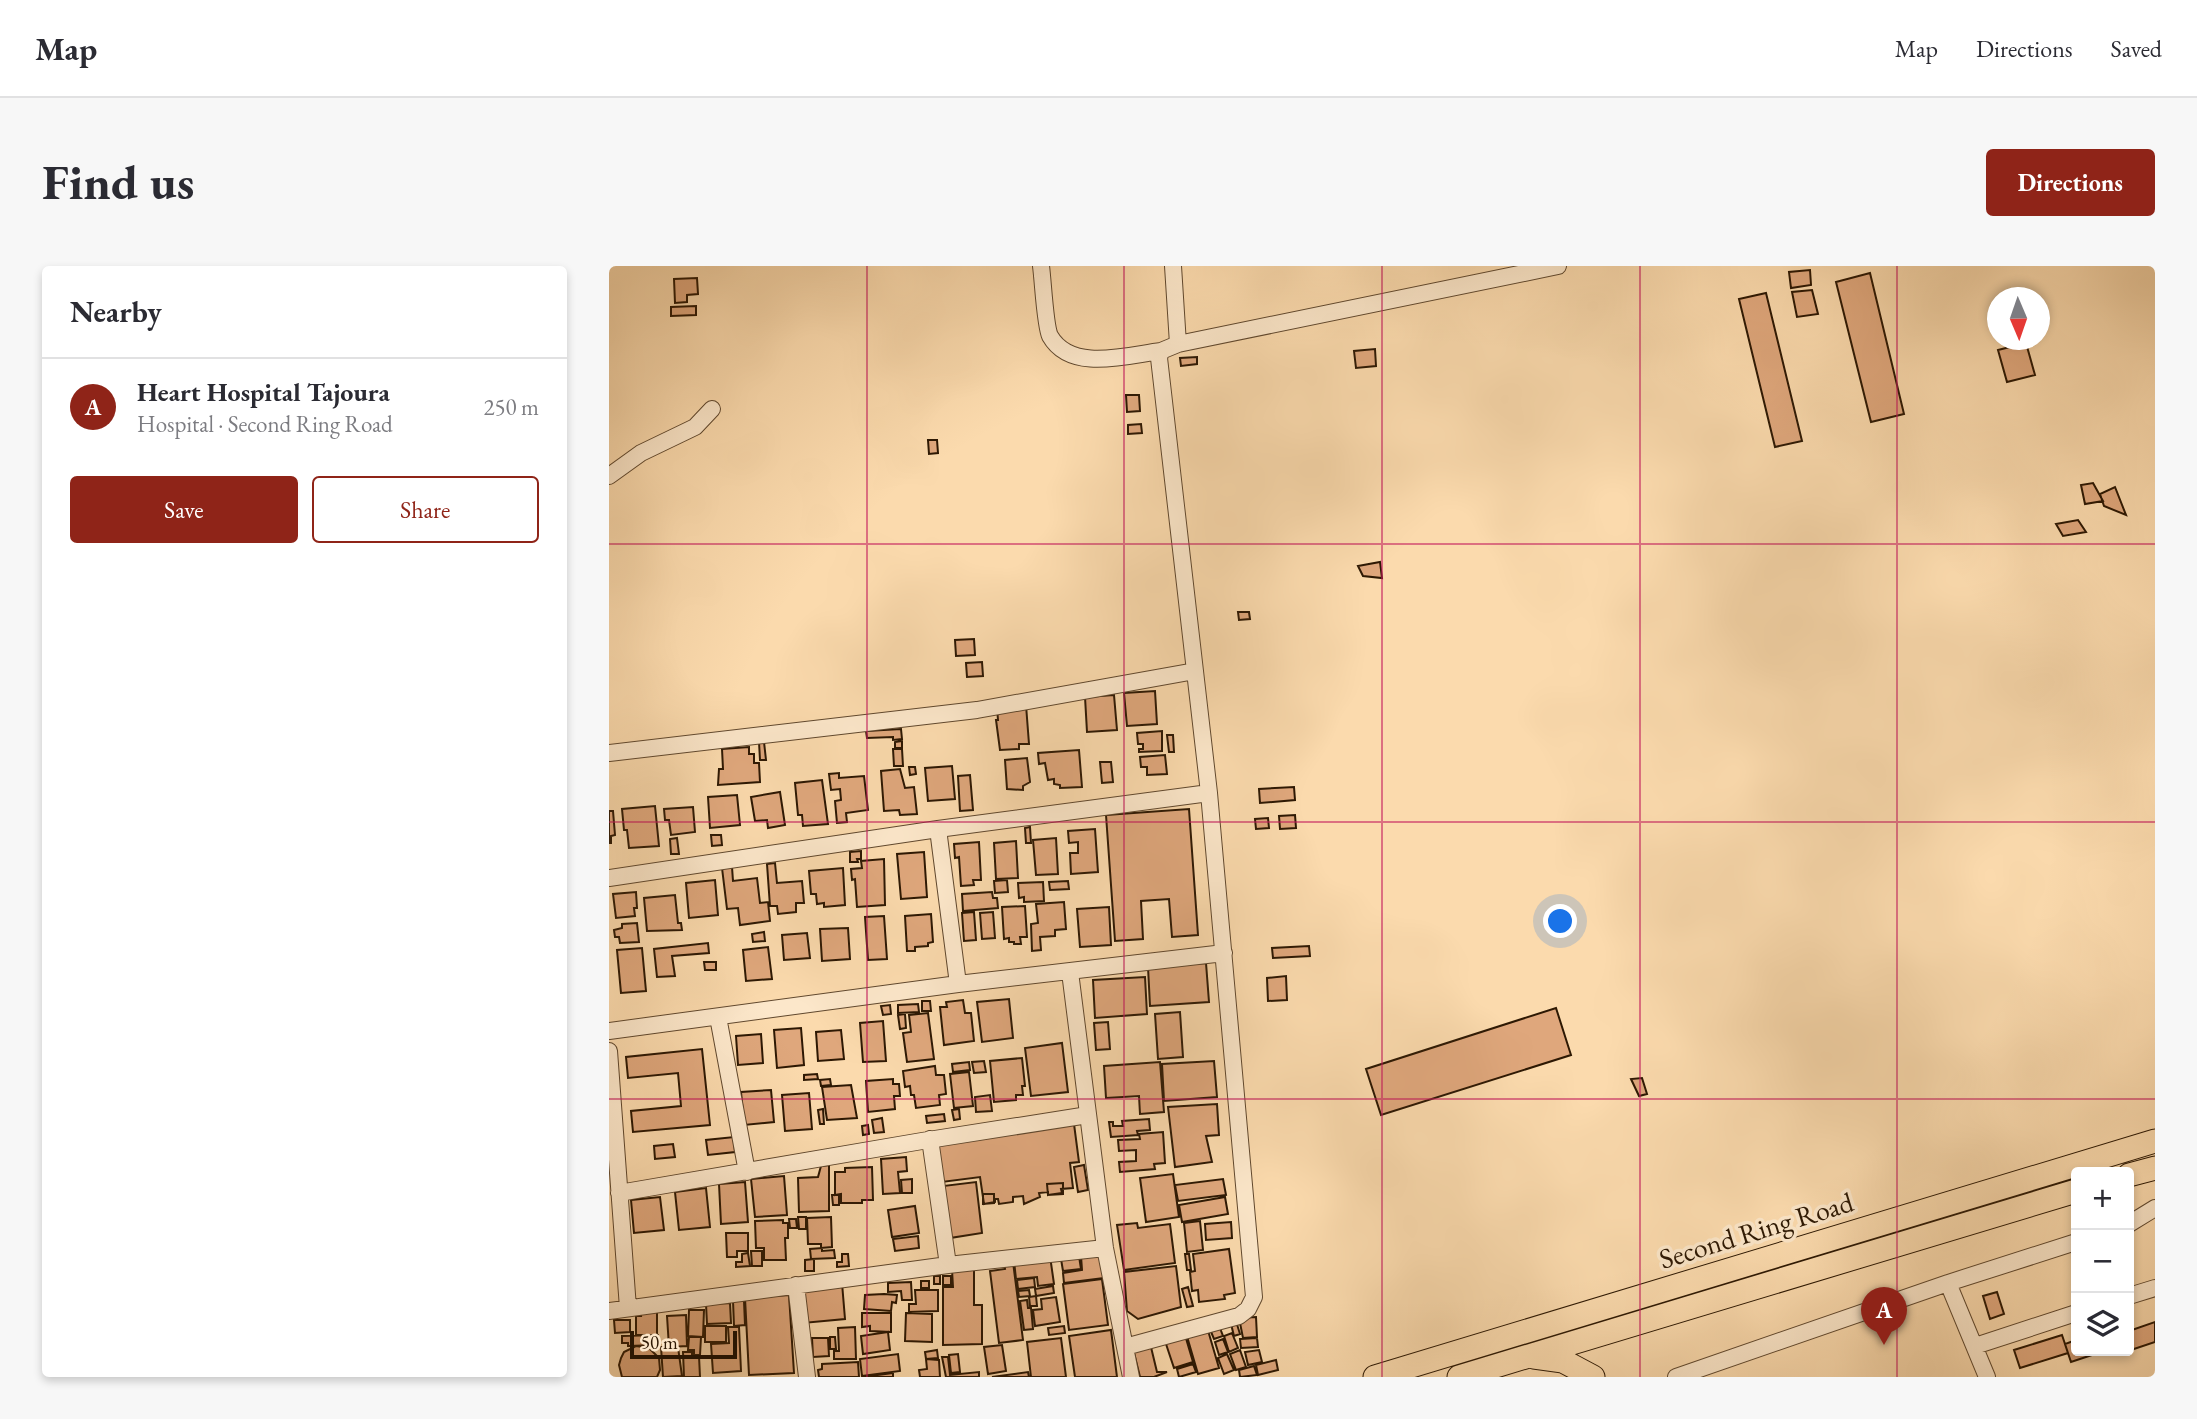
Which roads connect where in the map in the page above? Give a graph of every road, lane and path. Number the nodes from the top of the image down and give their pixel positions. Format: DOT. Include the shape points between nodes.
graph roads {
  1 [pos="1041,266"];
  2 [pos="1173,266"];
  3 [pos="1558,266"];
  4 [pos="1178,344"];
  5 [pos="1161,351"];
  6 [pos="712,409"];
  7 [pos="609,476"];
  8 [pos="1195,671"];
  9 [pos="609,753"];
  10 [pos="1209,793"];
  11 [pos="938,829"];
  12 [pos="609,878"];
  13 [pos="1224,953"];
  14 [pos="1070,972"];
  15 [pos="958,984"];
  16 [pos="718,1017"];
  17 [pos="609,1031"];
  18 [pos="609,1051"];
  19 [pos="1088,1115"];
  20 [pos="930,1139"];
  21 [pos="2155,1141"];
  22 [pos="2155,1168"];
  23 [pos="747,1172"];
  24 [pos="2134,1175"];
  25 [pos="2134,1178"];
  26 [pos="2155,1183"];
  27 [pos="619,1193"];
  28 [pos="2071,1193"];
  29 [pos="2155,1208"];
  30 [pos="2134,1221"];
  31 [pos="2134,1224"];
  32 [pos="2155,1226"];
  33 [pos="2071,1244"];
  34 [pos="1105,1248"];
  35 [pos="948,1265"];
  36 [pos="1948,1283"];
  37 [pos="796,1285"];
  38 [pos="2155,1288"];
  39 [pos="2134,1294"];
  40 [pos="628,1308"];
  41 [pos="609,1311"];
  42 [pos="2071,1315"];
  43 [pos="1975,1346"];
  44 [pos="1125,1348"];
  45 [pos="1523,1358"];
  46 [pos="807,1377"];
  47 [pos="1131,1377"];
  48 [pos="1375,1377"];
  49 [pos="1459,1377"];
  50 [pos="1593,1377"];
  51 [pos="1676,1377"];
  52 [pos="1987,1377"];
  1 -- 5 [label="street" via="1049,335 1068,355 1098,359"];
  2 -- 4 [label="street"];
  3 -- 4 [label="street"];
  4 -- 5 [label="street"];
  5 -- 8 [label="street"];
  6 -- 7 [label="street" via="695,427 641,453"];
  8 -- 9 [label="street" via="977,710"];
  8 -- 10 [label="street"];
  10 -- 11 [label="street"];
  10 -- 13 [label="street"];
  11 -- 12 [label="street"];
  11 -- 15 [label="street"];
  13 -- 14 [label="street"];
  13 -- 44 [label="street" via="1254,1297 1239,1316"];
  14 -- 15 [label="street"];
  14 -- 19 [label="street"];
  15 -- 16 [label="street"];
  16 -- 17 [label="street"];
  16 -- 23 [label="street"];
  18 -- 27 [label="street"];
  19 -- 20 [label="street"];
  19 -- 34 [label="street"];
  20 -- 23 [label="street"];
  20 -- 35 [label="street"];
  21 -- 48 [label="highway, Second Ring Road"];
  22 -- 24 [label="highway"];
  23 -- 27 [label="street"];
  25 -- 26 [label="highway"];
  27 -- 40 [label="street"];
  28 -- 45 [label="highway, Second Ring Road"];
  29 -- 30 [label="street"];
  31 -- 32 [label="street"];
  33 -- 36 [label="street"];
  34 -- 35 [label="street"];
  34 -- 44 [label="street"];
  35 -- 37 [label="street"];
  36 -- 43 [label="street"];
  36 -- 51 [label="street"];
  37 -- 40 [label="street"];
  37 -- 46 [label="street"];
  38 -- 39 [label="street"];
  40 -- 41 [label="street"];
  42 -- 43 [label="street"];
  43 -- 52 [label="street"];
  44 -- 47 [label="street"];
  45 -- 49 [label="highway, Second Ring Road"];
  45 -- 50 [label="highway" via="1550,1358"];
}
